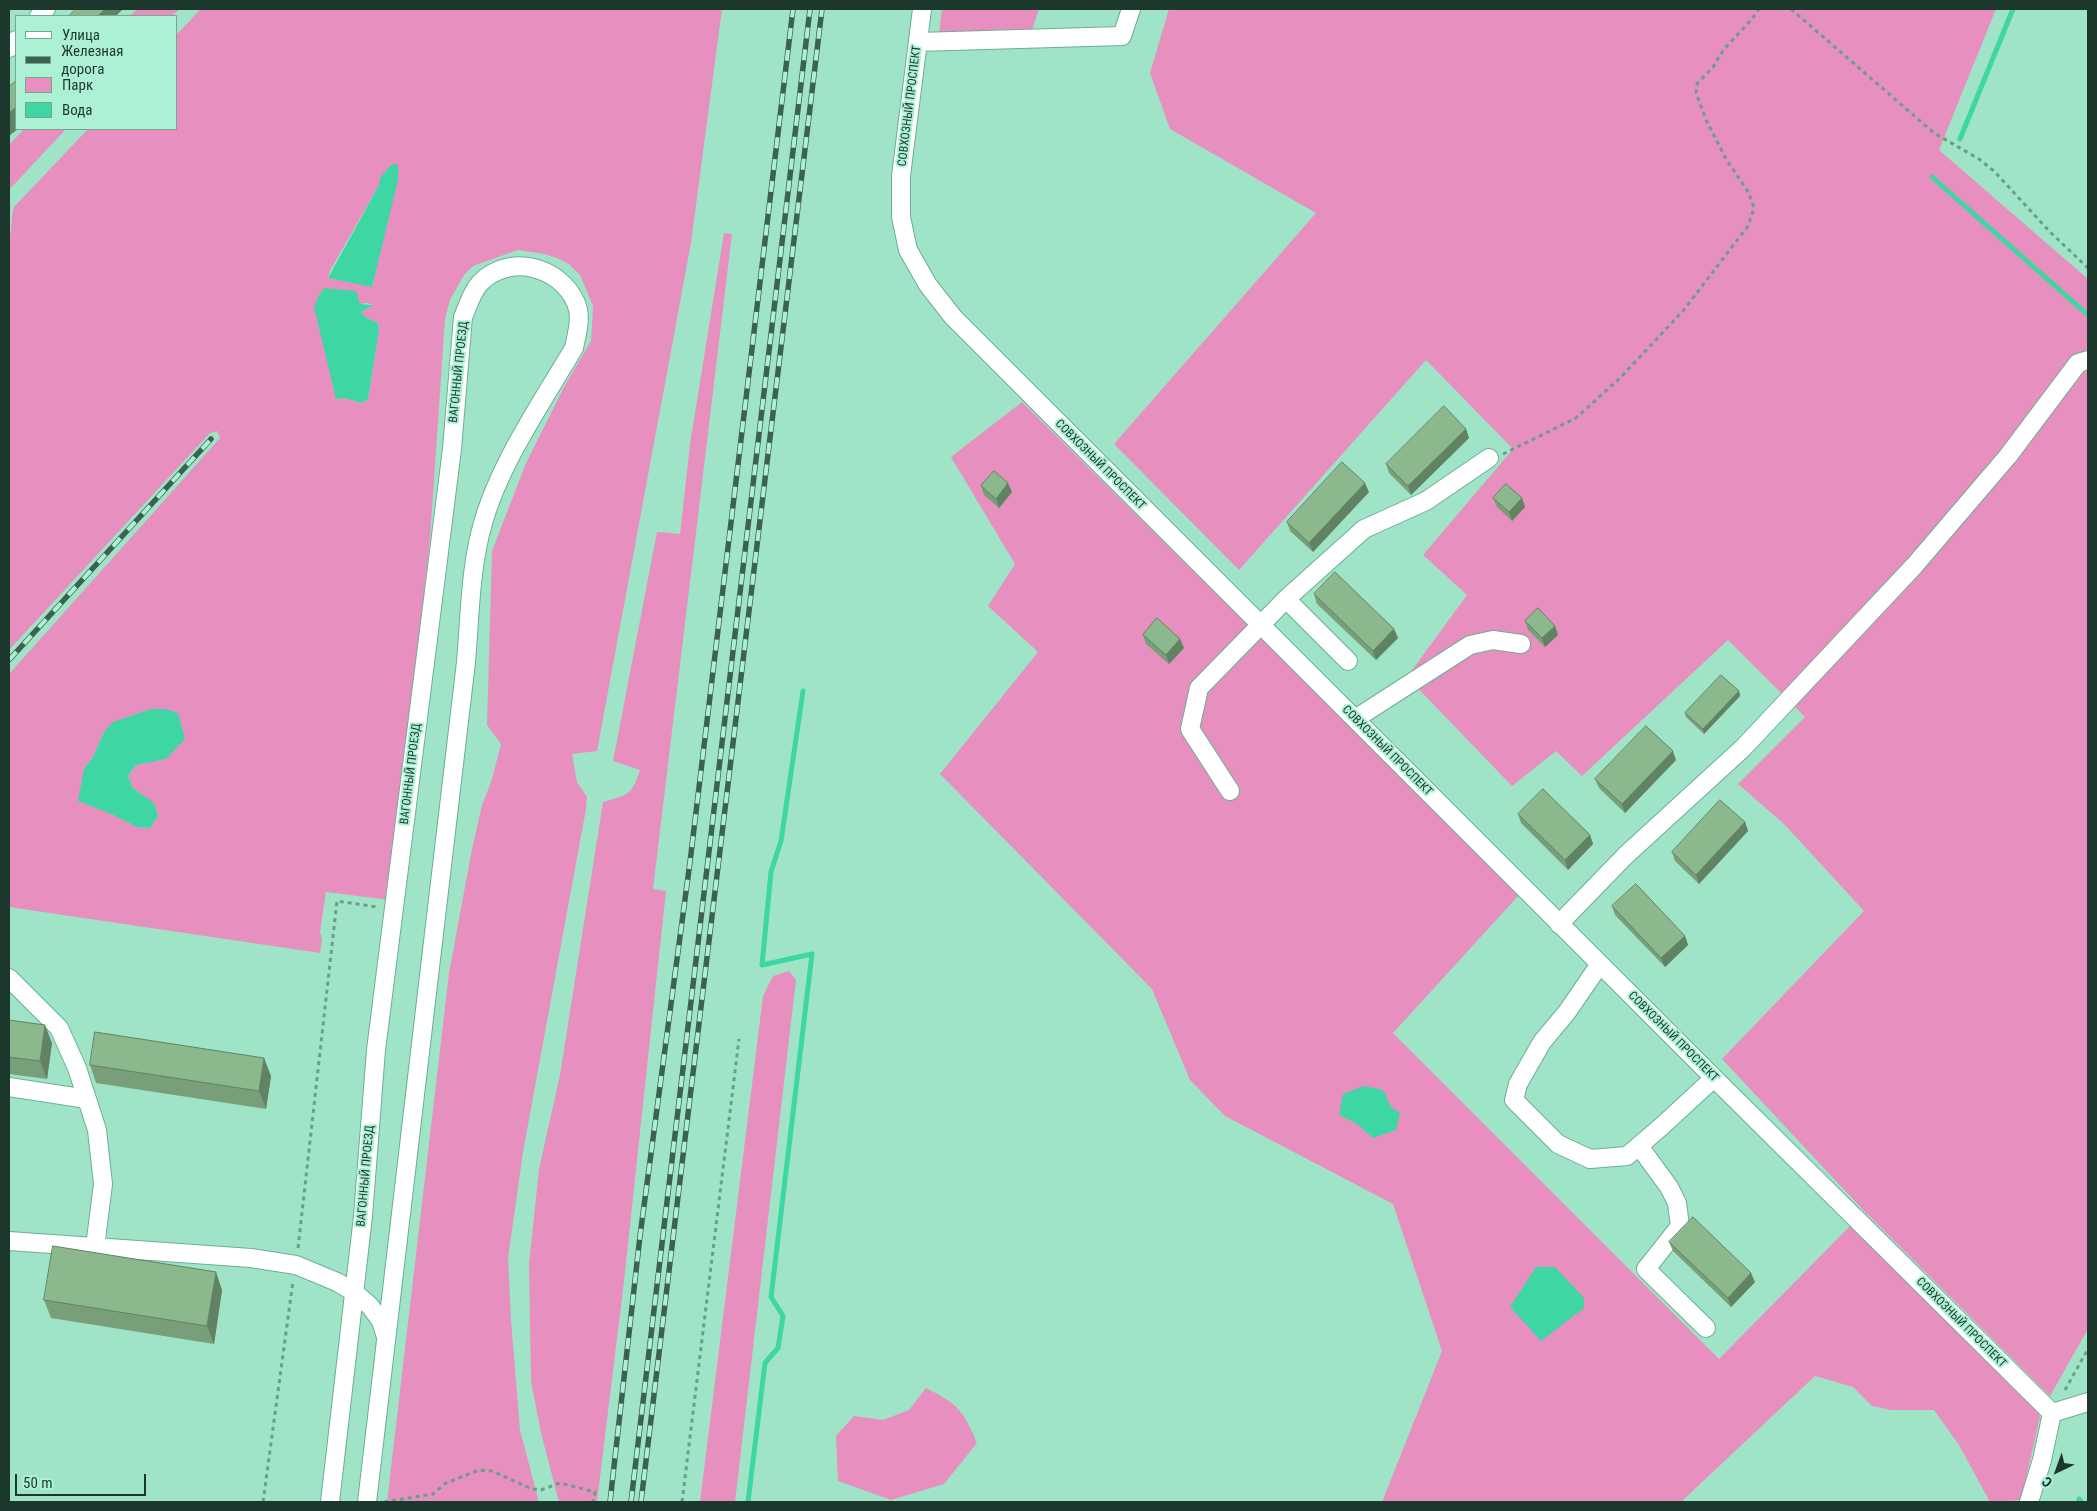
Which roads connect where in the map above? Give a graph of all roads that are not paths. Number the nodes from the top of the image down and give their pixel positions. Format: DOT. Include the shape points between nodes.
graph roads {
  1 [pos="922,9"];
  2 [pos="1130,9"];
  3 [pos="918,42"];
  4 [pos="2088,360"];
  5 [pos="1489,458"];
  6 [pos="1286,599"];
  7 [pos="1260,625"];
  8 [pos="1521,644"];
  9 [pos="1348,661"];
  10 [pos="1355,719"];
  11 [pos="1230,791"];
  12 [pos="1559,924"];
  13 [pos="1600,964"];
  14 [pos="9,978"];
  15 [pos="1714,1078"];
  16 [pos="9,1087"];
  17 [pos="87,1099"];
  18 [pos="1639,1146"];
  19 [pos="9,1241"];
  20 [pos="95,1246"];
  21 [pos="354,1292"];
  22 [pos="1706,1328"];
  23 [pos="387,1340"];
  24 [pos="2088,1402"];
  25 [pos="2052,1413"];
  26 [pos="330,1502"];
  27 [pos="367,1502"];
  28 [pos="2029,1502"];
  1 -- 3 [label="street, СОВХОЗНЫЙ ПРОСПЕКТ"];
  2 -- 3 [label="street" via="1122,36"];
  3 -- 7 [label="street, СОВХОЗНЫЙ ПРОСПЕКТ" via="901,176 901,217 908,250 928,285 953,317"];
  4 -- 12 [label="street" via="2078,363 2008,456 1914,566 1750,741 1626,855"];
  5 -- 6 [label="street" via="1426,501 1364,530"];
  6 -- 7 [label="street"];
  6 -- 9 [label="street"];
  7 -- 10 [label="street, СОВХОЗНЫЙ ПРОСПЕКТ"];
  7 -- 11 [label="street" via="1199,688 1190,729"];
  8 -- 10 [label="street" via="1493,640 1470,645"];
  10 -- 12 [label="street, СОВХОЗНЫЙ ПРОСПЕКТ"];
  12 -- 13 [label="street, СОВХОЗНЫЙ ПРОСПЕКТ"];
  13 -- 15 [label="street, СОВХОЗНЫЙ ПРОСПЕКТ"];
  13 -- 18 [label="street" via="1542,1042 1518,1084 1514,1100 1558,1144 1590,1159 1627,1156"];
  14 -- 17 [label="street" via="59,1028"];
  15 -- 18 [label="street"];
  15 -- 25 [label="street, СОВХОЗНЫЙ ПРОСПЕКТ"];
  16 -- 17 [label="street"];
  17 -- 20 [label="street" via="97,1130 103,1184"];
  18 -- 22 [label="street" via="1677,1204 1680,1226 1646,1270"];
  19 -- 20 [label="street"];
  20 -- 21 [label="street" via="251,1258 296,1265"];
  21 -- 23 [label="street" via="381,1320"];
  21 -- 23 [label="street, ВАГОННЫЙ ПРОЕЗД" via="376,1050 452,449 463,317 480,283 497,271 535,267 550,273 565,286 576,304 579,327 574,348 493,494 476,552"];
  21 -- 26 [label="street, ВАГОННЫЙ ПРОЕЗД"];
  23 -- 27 [label="street, ВАГОННЫЙ ПРОЕЗД"];
  24 -- 25 [label="street"];
  25 -- 28 [label="street"];
}
